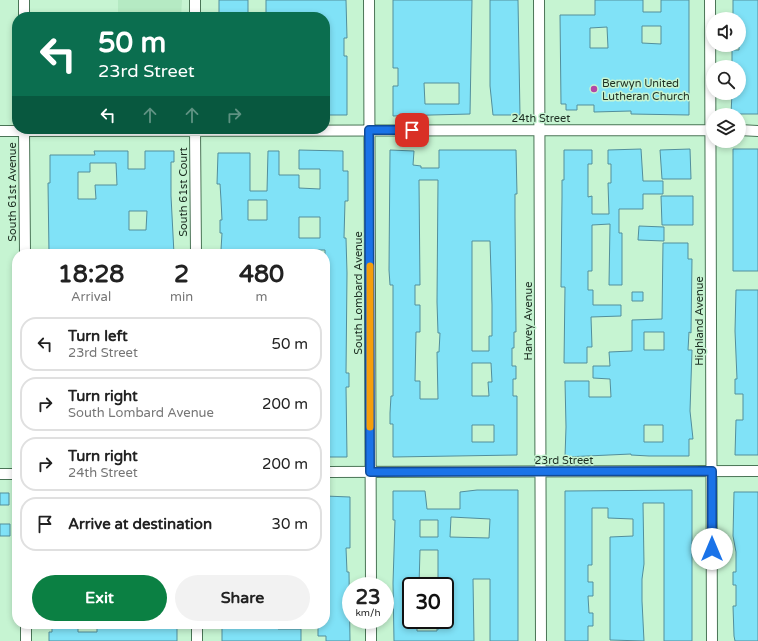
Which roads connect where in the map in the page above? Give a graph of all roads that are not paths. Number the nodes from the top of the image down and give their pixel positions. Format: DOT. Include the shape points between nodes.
graph roads {
  1 [pos="24,0"];
  2 [pos="195,0"];
  3 [pos="369,0"];
  4 [pos="539,0"];
  5 [pos="710,0"];
  6 [pos="24,12"];
  7 [pos="195,12"];
  8 [pos="712,108"];
  9 [pos="12,130"];
  10 [pos="330,130"];
  11 [pos="369,130"];
  12 [pos="540,130"];
  13 [pos="706,130"];
  14 [pos="746,130"];
  15 [pos="758,130"];
  16 [pos="0,131"];
  17 [pos="24,134"];
  18 [pos="195,134"];
  19 [pos="712,148"];
  20 [pos="24,249"];
  21 [pos="196,249"];
  22 [pos="712,471"];
  23 [pos="758,471"];
  24 [pos="330,472"];
  25 [pos="370,472"];
  26 [pos="541,472"];
  27 [pos="0,474"];
  28 [pos="12,474"];
  29 [pos="371,577"];
  30 [pos="26,629"];
  31 [pos="197,629"];
  32 [pos="371,629"];
  33 [pos="26,641"];
  34 [pos="197,641"];
  35 [pos="371,641"];
  36 [pos="541,641"];
  37 [pos="712,641"];
  1 -- 6 [label="street"];
  2 -- 7 [label="street"];
  3 -- 11 [label="street, South Lombard Avenue"];
  4 -- 12 [label="street, Harvey Avenue"];
  5 -- 8 [label="street, Highland Avenue"];
  9 -- 16 [label="street, 24th Street"];
  10 -- 11 [label="street, 24th Street"];
  11 -- 12 [label="street, 24th Street"];
  11 -- 25 [label="street, South Lombard Avenue"];
  12 -- 13 [label="street, 24th Street"];
  12 -- 26 [label="street, Harvey Avenue"];
  14 -- 15 [label="street"];
  17 -- 20 [label="street, South 61st Avenue"];
  18 -- 21 [label="street, South 61st Court"];
  19 -- 22 [label="street, Highland Avenue"];
  22 -- 23 [label="street, 23rd Street"];
  22 -- 26 [label="street, 23rd Street"];
  22 -- 37 [label="street, Highland Avenue"];
  24 -- 25 [label="street, 23rd Street"];
  25 -- 26 [label="street, 23rd Street"];
  25 -- 29 [label="street, South Lombard Avenue"];
  26 -- 36 [label="street, Harvey Avenue"];
  27 -- 28 [label="street"];
  30 -- 33 [label="street"];
  31 -- 34 [label="street"];
  32 -- 35 [label="street"];
}
